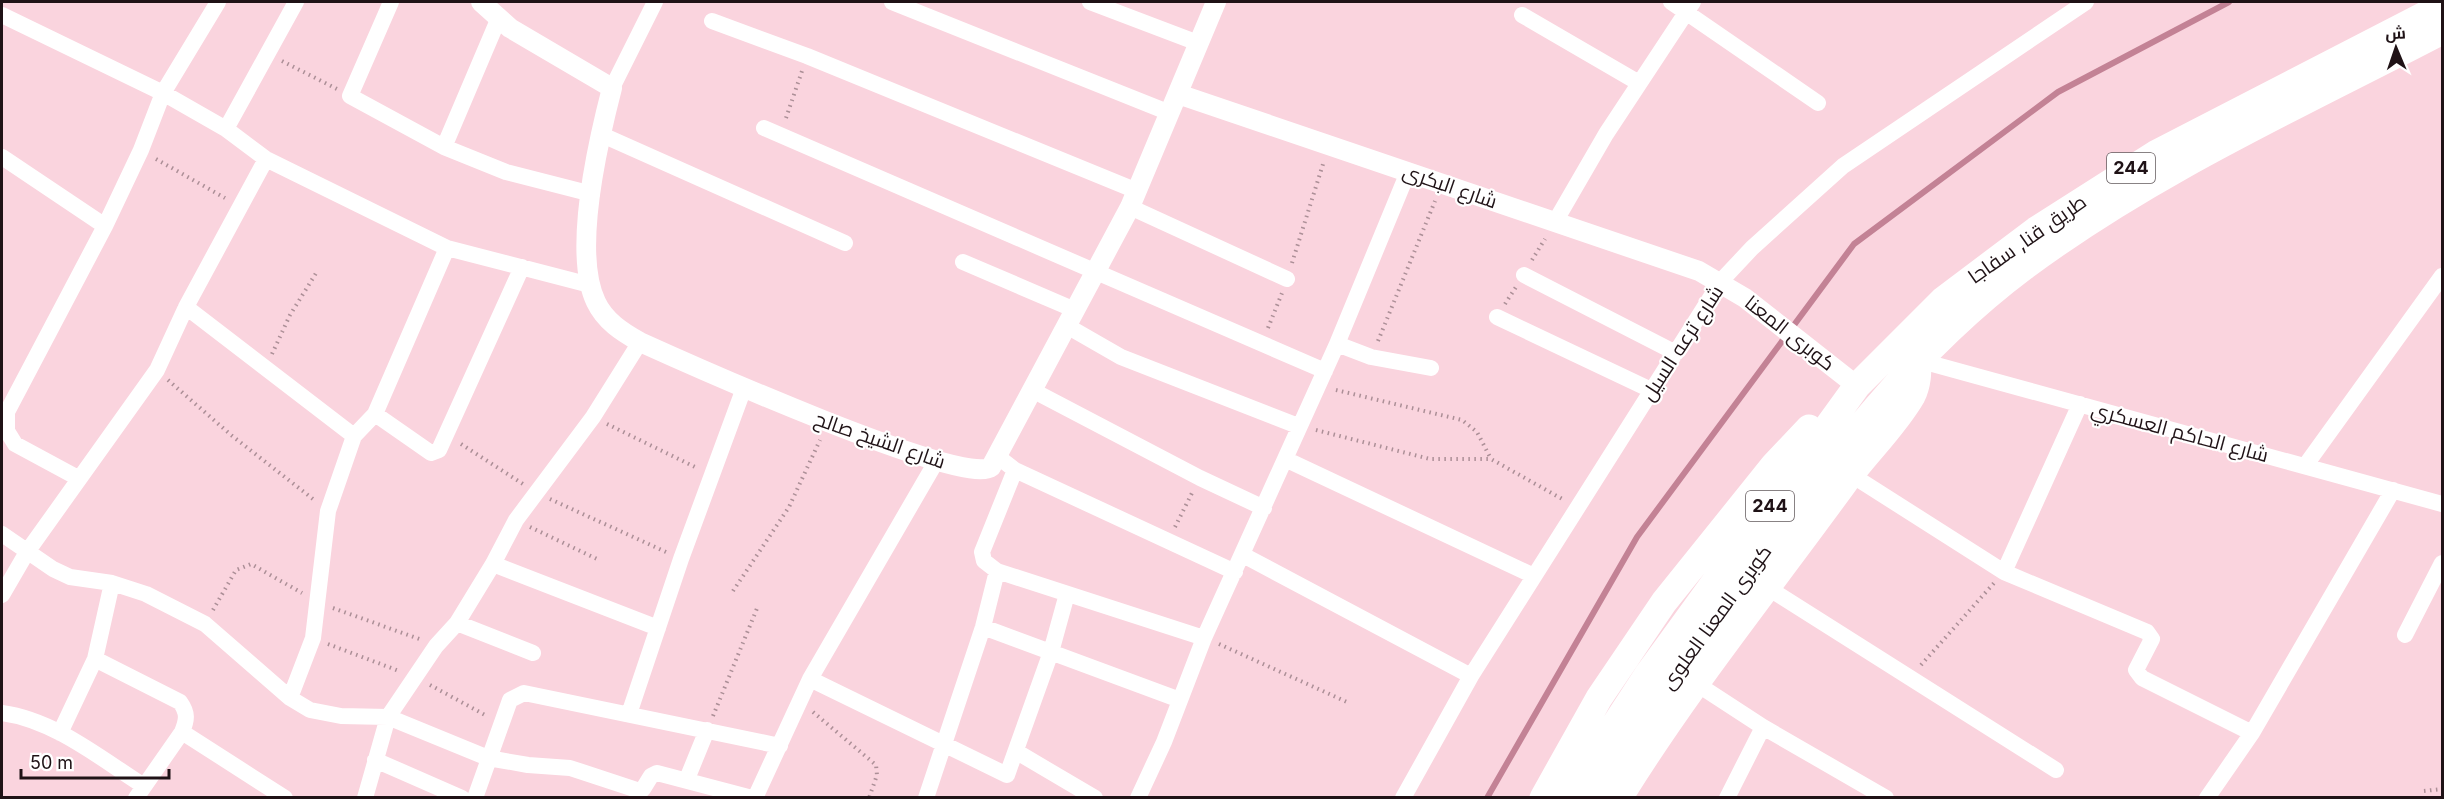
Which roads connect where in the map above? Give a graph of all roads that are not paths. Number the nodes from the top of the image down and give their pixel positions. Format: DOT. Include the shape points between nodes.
graph roads {
  1 [pos="218,2"];
  2 [pos="296,2"];
  3 [pos="391,2"];
  4 [pos="481,2"];
  5 [pos="655,2"];
  6 [pos="892,2"];
  7 [pos="1090,2"];
  8 [pos="1216,2"];
  9 [pos="1671,2"];
  10 [pos="2086,2"];
  11 [pos="1690,6"];
  12 [pos="2,15"];
  13 [pos="1522,15"];
  14 [pos="498,20"];
  15 [pos="712,21"];
  16 [pos="2442,26"];
  17 [pos="1198,43"];
  18 [pos="1639,83"];
  19 [pos="612,88"];
  20 [pos="163,93"];
  21 [pos="1178,94"];
  22 [pos="1818,103"];
  23 [pos="1170,113"];
  24 [pos="764,128"];
  25 [pos="226,129"];
  26 [pos="600,134"];
  27 [pos="444,147"];
  28 [pos="2,157"];
  29 [pos="266,159"];
  30 [pos="1408,172"];
  31 [pos="592,194"];
  32 [pos="1134,199"];
  33 [pos="1555,222"];
  34 [pos="105,226"];
  35 [pos="845,243"];
  36 [pos="447,248"];
  37 [pos="963,262"];
  38 [pos="522,267"];
  39 [pos="1095,273"];
  40 [pos="1524,275"];
  41 [pos="2442,276"];
  42 [pos="1287,279"];
  43 [pos="1721,281"];
  44 [pos="590,285"];
  45 [pos="186,307"];
  46 [pos="1497,317"];
  47 [pos="1071,318"];
  48 [pos="640,342"];
  49 [pos="1337,344"];
  50 [pos="1676,354"];
  51 [pos="1918,360"];
  52 [pos="1431,368"];
  53 [pos="1322,379"];
  54 [pos="1857,386"];
  55 [pos="744,388"];
  56 [pos="1032,390"];
  57 [pos="1651,390"];
  58 [pos="2080,404"];
  59 [pos="375,414"];
  60 [pos="1298,426"];
  61 [pos="354,436"];
  62 [pos="997,456"];
  63 [pos="1285,459"];
  64 [pos="937,460"];
  65 [pos="2305,466"];
  66 [pos="1015,470"];
  67 [pos="1850,474"];
  68 [pos="78,478"];
  69 [pos="2393,490"];
  70 [pos="2442,504"];
  71 [pos="1264,508"];
  72 [pos="2,534"];
  73 [pos="27,552"];
  74 [pos="1243,555"];
  75 [pos="2442,563"];
  76 [pos="493,564"];
  77 [pos="997,571"];
  78 [pos="1235,572"];
  79 [pos="2004,572"];
  80 [pos="1534,576"];
  81 [pos="112,582"];
  82 [pos="1768,588"];
  83 [pos="1067,594"];
  84 [pos="2,596"];
  85 [pos="457,623"];
  86 [pos="983,627"];
  87 [pos="658,628"];
  88 [pos="1691,633"];
  89 [pos="2405,634"];
  90 [pos="1204,638"];
  91 [pos="1051,652"];
  92 [pos="533,653"];
  93 [pos="95,658"];
  94 [pos="1471,676"];
  95 [pos="810,679"];
  96 [pos="1697,684"];
  97 [pos="290,698"];
  98 [pos="1180,700"];
  99 [pos="2,713"];
  100 [pos="629,714"];
  101 [pos="388,717"];
  102 [pos="1763,728"];
  103 [pos="707,730"];
  104 [pos="182,732"];
  105 [pos="60,733"];
  106 [pos="2252,733"];
  107 [pos="945,745"];
  108 [pos="780,746"];
  109 [pos="1017,752"];
  110 [pos="488,758"];
  111 [pos="375,760"];
  112 [pos="2056,770"];
  113 [pos="687,779"];
  114 [pos="140,792"];
  115 [pos="285,798"];
  116 [pos="365,798"];
  117 [pos="462,798"];
  118 [pos="475,798"];
  119 [pos="754,798"];
  120 [pos="926,798"];
  121 [pos="1095,798"];
  122 [pos="1138,798"];
  123 [pos="1402,798"];
  124 [pos="1543,798"];
  125 [pos="1567,798"];
  126 [pos="1592,798"];
  127 [pos="1619,798"];
  128 [pos="1727,798"];
  129 [pos="1886,798"];
  130 [pos="2207,798"];
  1 -- 20 [label="street"];
  2 -- 25 [label="street"];
  3 -- 27 [label="street" via="350,96"];
  4 -- 14 [label="street"];
  5 -- 19 [label="street, شارع الشيخ صالح"];
  6 -- 23 [label="street"];
  7 -- 17 [label="street"];
  8 -- 17 [label="street"];
  9 -- 11 [label="street"];
  10 -- 43 [label="street, شارع ترعه السيل" via="1843,166"];
  11 -- 18 [label="street"];
  11 -- 22 [label="street"];
  12 -- 20 [label="street"];
  13 -- 18 [label="street"];
  14 -- 19 [label="street"];
  14 -- 27 [label="street"];
  15 -- 32 [label="street" via="807,56"];
  16 -- 51 [label="highway, طريق قنا, سفاجا / 244" via="2214,148 2092,220 1987,296"];
  16 -- 54 [label="highway, طريق قنا, سفاجا / 244" via="2199,130 2076,203 1988,263 1943,300"];
  17 -- 21 [label="street"];
  18 -- 33 [label="street"];
  19 -- 26 [label="street, شارع الشيخ صالح"];
  20 -- 25 [label="street"];
  20 -- 34 [label="street"];
  21 -- 23 [label="street"];
  21 -- 30 [label="street, شارع البكرى"];
  23 -- 32 [label="street"];
  24 -- 39 [label="street"];
  25 -- 29 [label="street"];
  26 -- 31 [label="street, شارع الشيخ صالح"];
  26 -- 35 [label="street"];
  27 -- 31 [label="street" via="506,172"];
  28 -- 34 [label="street"];
  29 -- 36 [label="street"];
  29 -- 45 [label="street"];
  30 -- 33 [label="street, شارع البكرى"];
  30 -- 49 [label="street"];
  31 -- 44 [label="street, شارع الشيخ صالح" via="587,224"];
  32 -- 39 [label="street"];
  32 -- 42 [label="street"];
  33 -- 43 [label="street, شارع البكرى"];
  34 -- 68 [label="street" via="7,412 7,431 15,444"];
  36 -- 38 [label="street"];
  36 -- 59 [label="street"];
  37 -- 47 [label="street"];
  38 -- 44 [label="street"];
  38 -- 59 [label="street" via="439,450 431,453"];
  39 -- 47 [label="street"];
  39 -- 53 [label="street" via="1262,345"];
  40 -- 50 [label="street"];
  41 -- 65 [label="street"];
  43 -- 50 [label="street, شارع ترعه السيل"];
  43 -- 54 [label="street, كوبرى المعنا"];
  44 -- 48 [label="street, شارع الشيخ صالح" via="608,320"];
  45 -- 61 [label="street"];
  45 -- 68 [label="street" via="157,370"];
  46 -- 57 [label="street"];
  47 -- 56 [label="street"];
  47 -- 60 [label="street" via="1121,357"];
  48 -- 55 [label="street, شارع الشيخ صالح"];
  48 -- 76 [label="street" via="592,417 516,520"];
  49 -- 52 [label="street" via="1371,357"];
  49 -- 53 [label="street"];
  50 -- 57 [label="street, شارع ترعه السيل"];
  51 -- 58 [label="street, شارع الحاكم العسكري"];
  51 -- 67 [label="highway" via="1913,393"];
  51 -- 88 [label="highway, كوبرى المعنا العلوى / 244" via="1834,455"];
  53 -- 60 [label="street"];
  54 -- 88 [label="highway, كوبرى المعنا العلوى / 244"];
  54 -- 124 [label="highway" via="1774,465 1664,602 1599,698"];
  55 -- 64 [label="street, شارع الشيخ صالح"];
  55 -- 87 [label="street"];
  56 -- 62 [label="street"];
  56 -- 71 [label="street"];
  57 -- 80 [label="street, شارع ترعه السيل"];
  58 -- 65 [label="street, شارع الحاكم العسكري"];
  58 -- 79 [label="street"];
  59 -- 61 [label="street"];
  60 -- 63 [label="street"];
  61 -- 97 [label="street" via="328,511 313,638"];
  62 -- 64 [label="street, شارع الشيخ صالح" via="984,471"];
  62 -- 66 [label="street"];
  63 -- 71 [label="street"];
  63 -- 80 [label="street"];
  64 -- 95 [label="street"];
  65 -- 69 [label="street, شارع الحاكم العسكري"];
  66 -- 77 [label="street" via="982,552 984,561"];
  66 -- 78 [label="street"];
  67 -- 79 [label="street"];
  67 -- 82 [label="highway"];
  68 -- 73 [label="street"];
  69 -- 70 [label="street, شارع الحاكم العسكري"];
  69 -- 106 [label="street"];
  71 -- 74 [label="street"];
  72 -- 73 [label="street"];
  73 -- 81 [label="street" via="70,577"];
  73 -- 84 [label="street"];
  74 -- 78 [label="street"];
  74 -- 94 [label="street"];
  75 -- 89 [label="street"];
  76 -- 85 [label="street"];
  76 -- 87 [label="street"];
  77 -- 83 [label="street"];
  77 -- 86 [label="street"];
  78 -- 90 [label="street"];
  79 -- 106 [label="street" via="2147,632 2152,639 2136,670 2142,678"];
  80 -- 94 [label="street, شارع ترعه السيل"];
  81 -- 93 [label="street"];
  81 -- 97 [label="street" via="146,594 205,624"];
  82 -- 96 [label="highway"];
  82 -- 112 [label="street"];
  83 -- 90 [label="street"];
  83 -- 91 [label="street"];
  85 -- 92 [label="street"];
  85 -- 101 [label="street" via="436,646"];
  86 -- 91 [label="street"];
  86 -- 107 [label="street"];
  87 -- 100 [label="street"];
  88 -- 125 [label="highway, كوبرى المعنا العلوى / 244" via="1613,723"];
  88 -- 126 [label="highway, كوبرى المعنا العلوى / 244"];
  90 -- 98 [label="street"];
  91 -- 98 [label="street"];
  91 -- 109 [label="street"];
  93 -- 104 [label="street" via="180,702 187,720"];
  93 -- 105 [label="street"];
  94 -- 123 [label="street, شارع ترعه السيل"];
  95 -- 107 [label="street"];
  95 -- 108 [label="street"];
  96 -- 102 [label="street"];
  96 -- 127 [label="highway"];
  97 -- 101 [label="street" via="322,714"];
  98 -- 122 [label="street"];
  99 -- 105 [label="street"];
  100 -- 103 [label="street"];
  100 -- 110 [label="street" via="524,693 510,700"];
  101 -- 110 [label="street"];
  101 -- 111 [label="street"];
  102 -- 128 [label="street"];
  102 -- 129 [label="street"];
  103 -- 108 [label="street"];
  103 -- 113 [label="street"];
  104 -- 114 [label="street"];
  104 -- 115 [label="street"];
  105 -- 114 [label="street"];
  106 -- 130 [label="street"];
  107 -- 109 [label="street" via="1007,776"];
  107 -- 120 [label="street"];
  108 -- 119 [label="street"];
  109 -- 121 [label="street"];
  110 -- 113 [label="street" via="577,769 637,790 643,789 657,773"];
  110 -- 118 [label="street"];
  111 -- 116 [label="street"];
  111 -- 117 [label="street"];
  113 -- 119 [label="street"];
}
